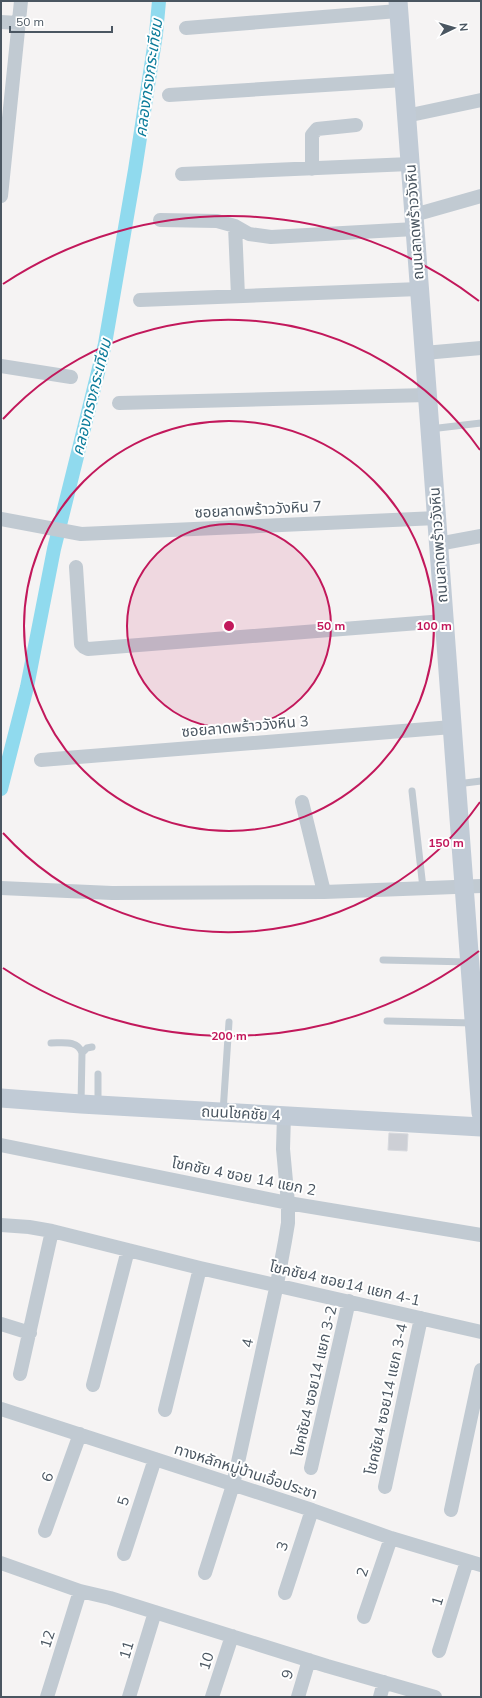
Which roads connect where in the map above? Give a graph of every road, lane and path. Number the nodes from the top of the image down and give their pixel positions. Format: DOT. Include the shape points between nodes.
graph roads {
  1 [pos="21,1"];
  2 [pos="398,6"];
  3 [pos="1,22"];
  4 [pos="18,23"];
  5 [pos="186,28"];
  6 [pos="404,80"];
  7 [pos="169,94"];
  8 [pos="481,100"];
  9 [pos="406,116"];
  10 [pos="356,125"];
  11 [pos="410,164"];
  12 [pos="312,169"];
  13 [pos="182,174"];
  14 [pos="1,196"];
  15 [pos="481,196"];
  16 [pos="160,220"];
  17 [pos="414,222"];
  18 [pos="235,226"];
  19 [pos="419,289"];
  20 [pos="238,296"];
  21 [pos="140,300"];
  22 [pos="481,348"];
  23 [pos="424,353"];
  24 [pos="1,366"];
  25 [pos="71,377"];
  26 [pos="427,396"];
  27 [pos="119,403"];
  28 [pos="481,423"];
  29 [pos="430,429"];
  30 [pos="436,518"];
  31 [pos="1,519"];
  32 [pos="481,536"];
  33 [pos="438,544"];
  34 [pos="76,567"];
  35 [pos="444,621"];
  36 [pos="452,727"];
  37 [pos="42,760"];
  38 [pos="481,781"];
  39 [pos="456,784"];
  40 [pos="412,792"];
  41 [pos="302,802"];
  42 [pos="472,887"];
  43 [pos="1,888"];
  44 [pos="423,888"];
  45 [pos="324,892"];
  46 [pos="383,960"];
  47 [pos="470,962"];
  48 [pos="387,1021"];
  49 [pos="229,1022"];
  50 [pos="474,1024"];
  51 [pos="51,1043"];
  52 [pos="92,1047"];
  53 [pos="82,1053"];
  54 [pos="98,1074"];
  55 [pos="480,1077"];
  56 [pos="1,1098"];
  57 [pos="89,1104"];
  58 [pos="223,1112"];
  59 [pos="481,1113"];
  60 [pos="284,1115"];
  61 [pos="481,1127"];
  62 [pos="1,1145"];
  63 [pos="288,1203"];
  64 [pos="1,1224"];
  65 [pos="52,1231"];
  66 [pos="481,1235"];
  67 [pos="128,1250"];
  68 [pos="200,1268"];
  69 [pos="277,1284"];
  70 [pos="349,1301"];
  71 [pos="421,1318"];
  72 [pos="1,1324"];
  73 [pos="481,1332"];
  74 [pos="30,1333"];
  75 [pos="481,1370"];
  76 [pos="20,1374"];
  77 [pos="93,1385"];
  78 [pos="1,1409"];
  79 [pos="165,1410"];
  80 [pos="80,1434"];
  81 [pos="155,1459"];
  82 [pos="311,1468"];
  83 [pos="233,1485"];
  84 [pos="385,1487"];
  85 [pos="312,1510"];
  86 [pos="451,1510"];
  87 [pos="45,1531"];
  88 [pos="391,1538"];
  89 [pos="124,1554"];
  90 [pos="467,1561"];
  91 [pos="481,1565"];
  92 [pos="2,1566"];
  93 [pos="205,1573"];
  94 [pos="80,1591"];
  95 [pos="285,1593"];
  96 [pos="155,1612"];
  97 [pos="364,1617"];
  98 [pos="232,1636"];
  99 [pos="439,1651"];
  100 [pos="309,1660"];
  101 [pos="384,1682"];
  102 [pos="47,1697"];
  103 [pos="129,1697"];
  104 [pos="212,1697"];
  105 [pos="298,1697"];
  106 [pos="380,1697"];
  107 [pos="435,1697"];
  1 -- 4 [label="street"];
  2 -- 5 [label="street"];
  2 -- 6 [label="main road, ถนนลาดพร้าววังหิน"];
  3 -- 4 [label="street"];
  4 -- 14 [label="street"];
  6 -- 7 [label="street"];
  6 -- 9 [label="main road, ถนนลาดพร้าววังหิน"];
  8 -- 9 [label="street"];
  9 -- 11 [label="main road, ถนนลาดพร้าววังหิน"];
  10 -- 12 [label="street" via="317,129 312,135"];
  11 -- 12 [label="street"];
  11 -- 17 [label="main road, ถนนลาดพร้าววังหิน"];
  12 -- 13 [label="street"];
  15 -- 17 [label="street"];
  16 -- 18 [label="street" via="217,221"];
  17 -- 18 [label="street" via="270,237 249,234"];
  17 -- 19 [label="main road, ถนนลาดพร้าววังหิน"];
  18 -- 20 [label="street"];
  19 -- 20 [label="street"];
  19 -- 23 [label="main road, ถนนลาดพร้าววังหิน"];
  20 -- 21 [label="street"];
  22 -- 23 [label="street"];
  23 -- 26 [label="main road, ถนนลาดพร้าววังหิน"];
  24 -- 25 [label="street"];
  26 -- 27 [label="street"];
  26 -- 29 [label="main road, ถนนลาดพร้าววังหิน"];
  28 -- 29 [label="lane"];
  29 -- 30 [label="main road, ถนนลาดพร้าววังหิน"];
  30 -- 31 [label="street, ซอยลาดพร้าววังหิน 7" via="81,534"];
  30 -- 33 [label="main road, ถนนลาดพร้าววังหิน"];
  32 -- 33 [label="street"];
  33 -- 35 [label="main road, ถนนลาดพร้าววังหิน"];
  34 -- 35 [label="street" via="81,644 88,649"];
  35 -- 36 [label="main road, ถนนลาดพร้าววังหิน"];
  36 -- 37 [label="street, ซอยลาดพร้าววังหิน 3"];
  36 -- 39 [label="main road, ถนนลาดพร้าววังหิน"];
  38 -- 39 [label="lane"];
  39 -- 42 [label="main road, ถนนลาดพร้าววังหิน"];
  40 -- 44 [label="lane"];
  41 -- 45 [label="street"];
  42 -- 44 [label="street"];
  42 -- 47 [label="main road, ถนนลาดพร้าววังหิน"];
  43 -- 45 [label="street" via="112,893"];
  44 -- 45 [label="street"];
  46 -- 47 [label="lane"];
  47 -- 50 [label="main road, ถนนลาดพร้าววังหิน"];
  48 -- 50 [label="lane"];
  49 -- 58 [label="lane"];
  50 -- 55 [label="main road, ถนนลาดพร้าววังหิน"];
  51 -- 53 [label="lane" via="75,1043"];
  52 -- 53 [label="lane"];
  53 -- 57 [label="lane"];
  54 -- 57 [label="lane"];
  55 -- 59 [label="main road, ถนนลาดพร้าววังหิน"];
  56 -- 57 [label="main road, ถนนโชคชัย 4"];
  57 -- 58 [label="main road, ถนนโชคชัย 4"];
  58 -- 60 [label="main road, ถนนโชคชัย 4"];
  60 -- 61 [label="main road, ถนนโชคชัย 4"];
  60 -- 63 [label="street, 4" via="283,1149"];
  62 -- 63 [label="street, โชคชัย 4 ซอย 14 แยก 2"];
  63 -- 66 [label="street, โชคชัย 4 ซอย 14 แยก 2"];
  63 -- 69 [label="street, 4" via="288,1223"];
  64 -- 65 [label="street, โชคชัย4 ซอย14 แยก 4-1"];
  65 -- 67 [label="street, โชคชัย4 ซอย14 แยก 4-1"];
  65 -- 74 [label="street"];
  67 -- 68 [label="street, โชคชัย4 ซอย14 แยก 4-1"];
  67 -- 77 [label="street"];
  68 -- 69 [label="street, โชคชัย4 ซอย14 แยก 4-1"];
  68 -- 79 [label="street"];
  69 -- 70 [label="street, โชคชัย4 ซอย14 แยก 4-1"];
  69 -- 83 [label="street, 4"];
  70 -- 71 [label="street, โชคชัย4 ซอย14 แยก 4-1"];
  70 -- 82 [label="street, โชคชัย4 ซอย14 แยก 3-2"];
  71 -- 73 [label="street, โชคชัย4 ซอย14 แยก 4-1"];
  71 -- 84 [label="street, โชคชัย4 ซอย14 แยก 3-4"];
  72 -- 74 [label="street"];
  74 -- 76 [label="street"];
  75 -- 86 [label="street"];
  78 -- 80 [label="street, ทางหลักหมู่บ้านเอื้อประชา"];
  80 -- 81 [label="street, ทางหลักหมู่บ้านเอื้อประชา"];
  80 -- 87 [label="street, 6"];
  81 -- 83 [label="street, ทางหลักหมู่บ้านเอื้อประชา"];
  81 -- 89 [label="street, 5"];
  83 -- 85 [label="street, ทางหลักหมู่บ้านเอื้อประชา"];
  83 -- 93 [label="street, 4"];
  85 -- 88 [label="street, ทางหลักหมู่บ้านเอื้อประชา"];
  85 -- 95 [label="street, 3"];
  88 -- 90 [label="street, ทางหลักหมู่บ้านเอื้อประชา"];
  88 -- 97 [label="street, 2"];
  90 -- 91 [label="street, ทางหลักหมู่บ้านเอื้อประชา"];
  90 -- 99 [label="street, 1"];
  92 -- 94 [label="street"];
  94 -- 96 [label="street"];
  94 -- 102 [label="street, 12"];
  96 -- 98 [label="street"];
  96 -- 103 [label="street, 11"];
  98 -- 100 [label="street"];
  98 -- 104 [label="street, 10"];
  100 -- 101 [label="street"];
  100 -- 105 [label="street, 9"];
  101 -- 106 [label="street"];
  101 -- 107 [label="street"];
}
